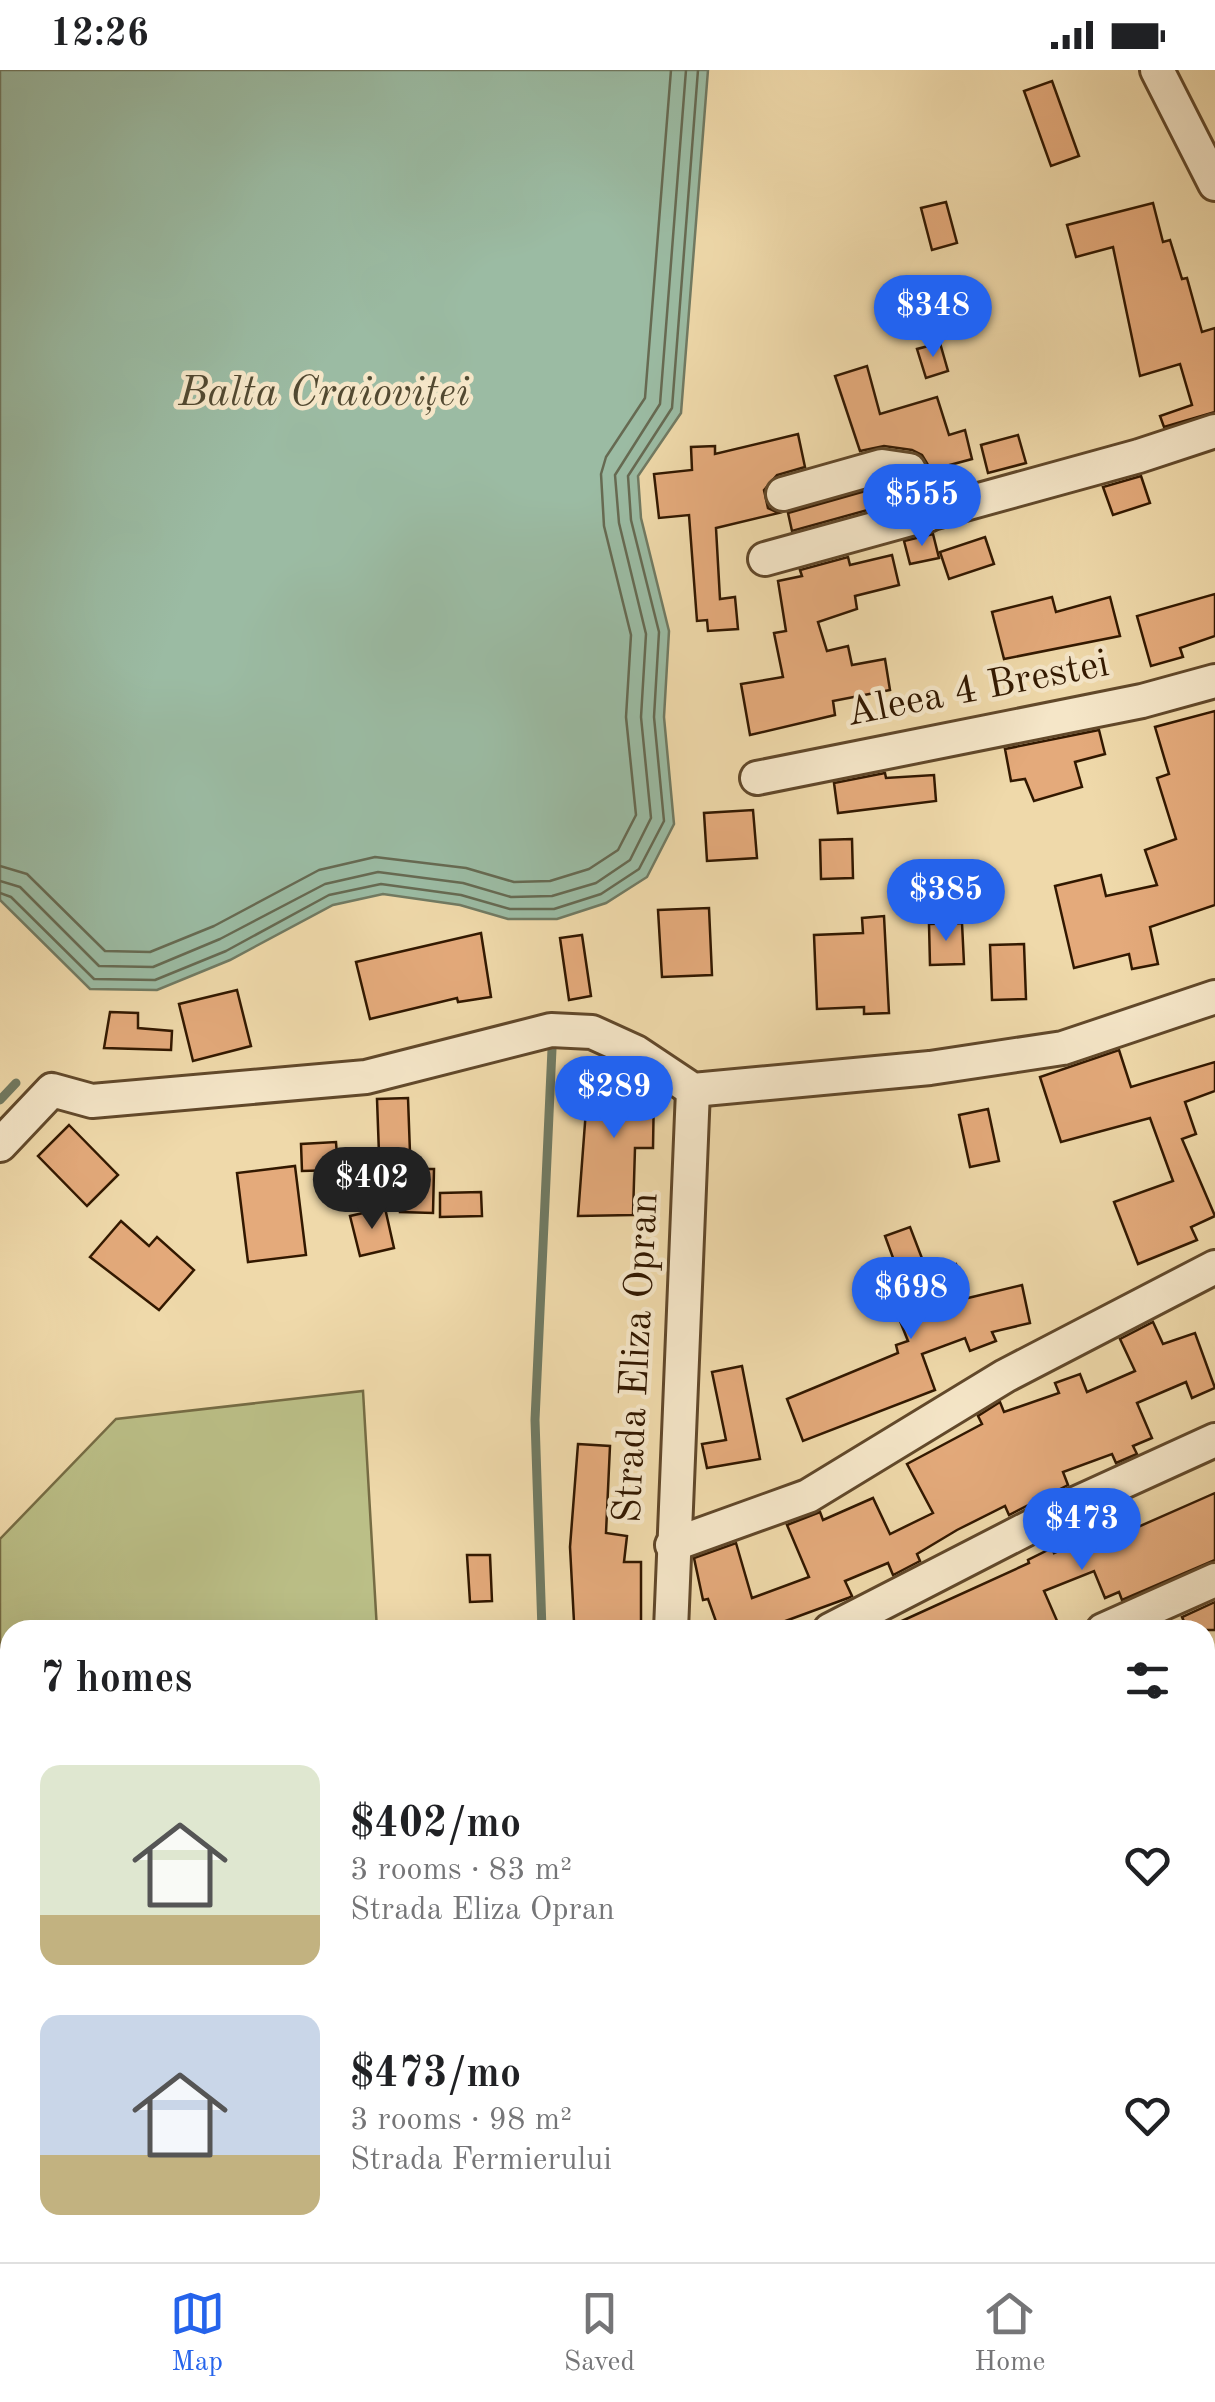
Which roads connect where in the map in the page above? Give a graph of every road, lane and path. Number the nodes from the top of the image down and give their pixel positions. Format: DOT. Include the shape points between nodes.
graph roads {
  1 [pos="1157,70"];
  2 [pos="1215,184"];
  3 [pos="1215,431"];
  4 [pos="783,494"];
  5 [pos="928,515"];
  6 [pos="765,559"];
  7 [pos="1215,681"];
  8 [pos="757,778"];
  9 [pos="1215,997"];
  10 [pos="693,1090"];
  11 [pos="0,1145"];
  12 [pos="1215,1267"];
  13 [pos="1215,1440"];
  14 [pos="672,1545"];
  15 [pos="1215,1580"];
  16 [pos="671,1620"];
  17 [pos="849,1620"];
  18 [pos="1126,1620"];
  1 -- 2 [label="street"];
  3 -- 5 [label="street"];
  4 -- 5 [label="street" via="882,466 909,470"];
  5 -- 6 [label="street"];
  7 -- 8 [label="street, Aleea 4 Brestei"];
  9 -- 10 [label="street" via="1063,1048 993,1062"];
  10 -- 11 [label="street" via="592,1032 550,1030 366,1077 92,1101 52,1090"];
  10 -- 14 [label="street, Strada Eliza Opran"];
  12 -- 14 [label="street" via="1005,1376 808,1496"];
  13 -- 17 [label="street"];
  14 -- 16 [label="street, Strada Eliza Opran"];
  15 -- 18 [label="street"];
}
